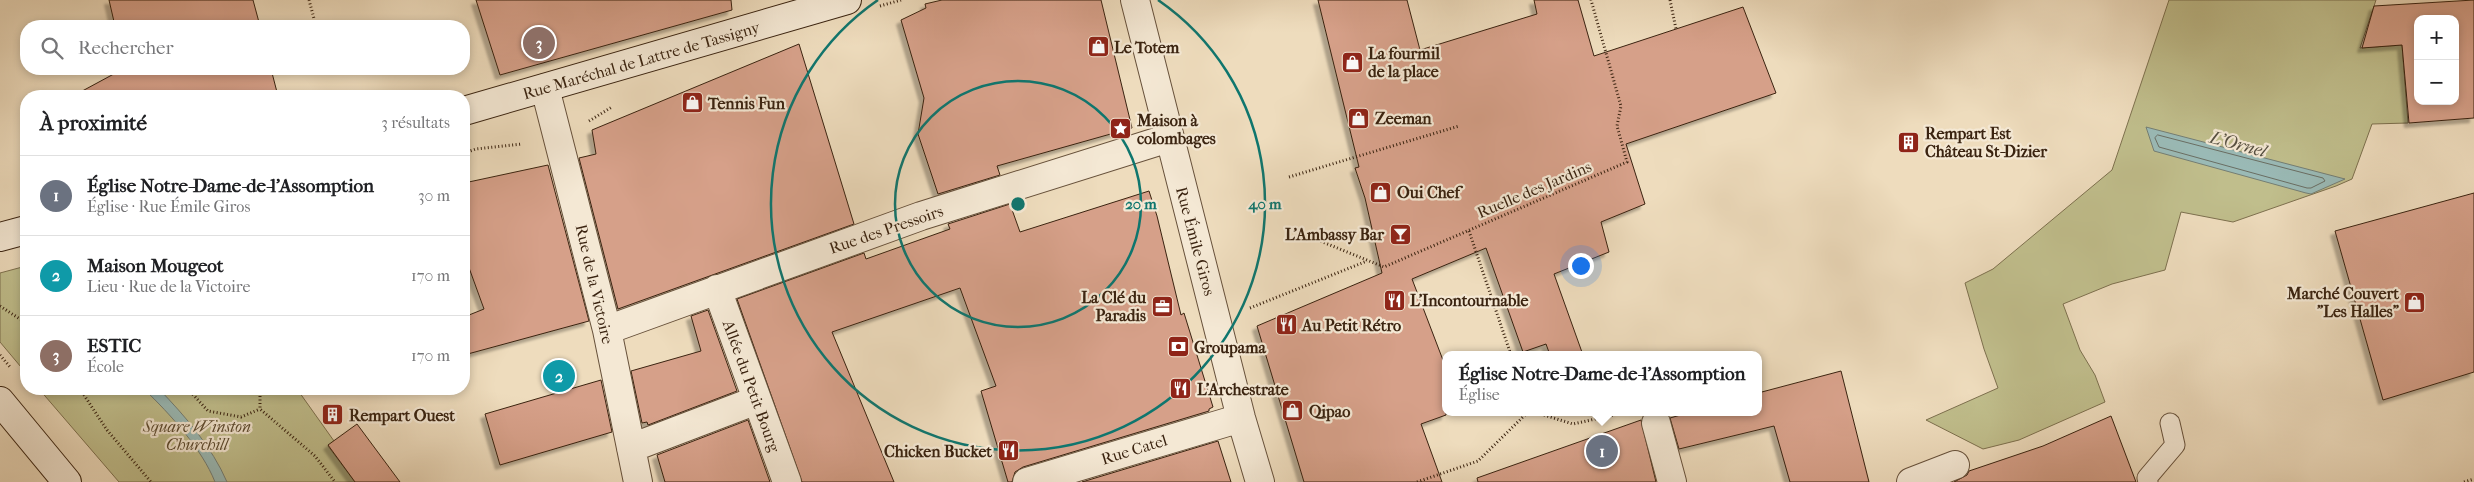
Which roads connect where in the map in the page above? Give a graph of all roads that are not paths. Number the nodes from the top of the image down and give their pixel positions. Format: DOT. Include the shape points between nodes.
graph roads {
  1 [pos="847,0"];
  2 [pos="1135,0"];
  3 [pos="545,88"];
  4 [pos="470,109"];
  5 [pos="1169,138"];
  6 [pos="20,232"];
  7 [pos="0,237"];
  8 [pos="717,289"];
  9 [pos="607,330"];
  10 [pos="758,400"];
  11 [pos="0,401"];
  12 [pos="1241,418"];
  13 [pos="1656,423"];
  14 [pos="2170,423"];
  15 [pos="631,448"];
  16 [pos="1955,465"];
  17 [pos="67,482"];
  18 [pos="638,482"];
  19 [pos="787,482"];
  20 [pos="1027,482"];
  21 [pos="1260,482"];
  22 [pos="1672,482"];
  23 [pos="1911,482"];
  24 [pos="2148,482"];
  1 -- 3 [label="street, Rue Maréchal de Lattre de Tassigny"];
  2 -- 5 [label="street, Rue Émile Giros"];
  3 -- 4 [label="street, Rue Maréchal de Lattre de Tassigny"];
  3 -- 9 [label="street, Rue de la Victoire"];
  5 -- 8 [label="street, Rue des Pressoirs" via="921,216"];
  5 -- 12 [label="street, Rue Émile Giros"];
  6 -- 7 [label="street"];
  8 -- 9 [label="street, Rue des Pressoirs"];
  8 -- 10 [label="street, Allée du Petit Bourg"];
  9 -- 15 [label="street, Rue de la Victoire"];
  10 -- 15 [label="street"];
  10 -- 19 [label="street, Allée du Petit Bourg"];
  11 -- 17 [label="street"];
  12 -- 20 [label="street, Rue Catel"];
  12 -- 21 [label="street, Rue Émile Giros"];
  13 -- 22 [label="street"];
  14 -- 24 [label="lane" via="2175,445 2147,478"];
  15 -- 18 [label="street, Rue de la Victoire"];
  16 -- 23 [label="street"];
}
